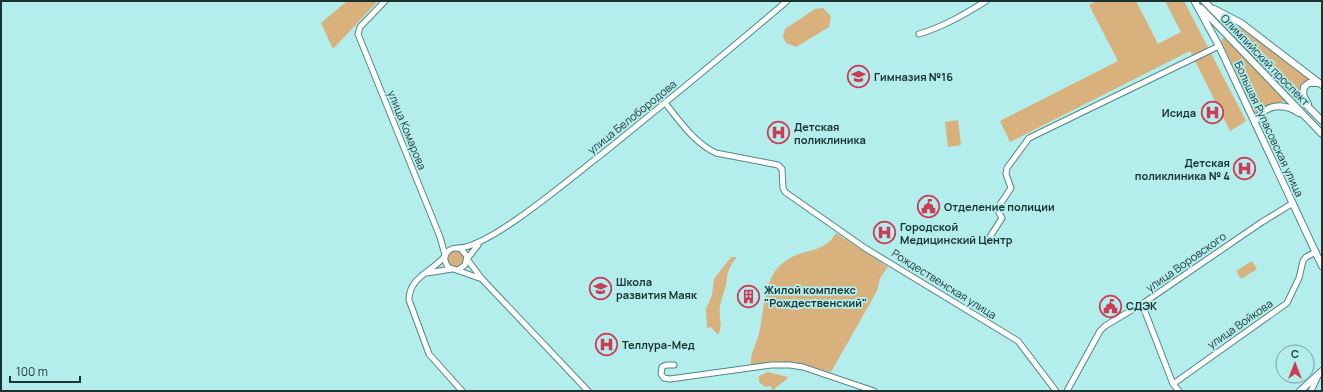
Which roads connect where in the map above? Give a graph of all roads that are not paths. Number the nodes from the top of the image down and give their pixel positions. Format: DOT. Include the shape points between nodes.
graph roads {
  1 [pos="385,1"];
  2 [pos="787,1"];
  3 [pos="986,1"];
  4 [pos="1194,1"];
  5 [pos="1204,1"];
  6 [pos="1209,6"];
  7 [pos="919,34"];
  8 [pos="1219,46"];
  9 [pos="1322,85"];
  10 [pos="665,103"];
  11 [pos="1315,114"];
  12 [pos="1308,119"];
  13 [pos="1322,121"];
  14 [pos="1255,122"];
  15 [pos="1322,134"];
  16 [pos="1293,203"];
  17 [pos="440,237"];
  18 [pos="483,240"];
  19 [pos="988,240"];
  20 [pos="456,248"];
  21 [pos="1316,252"];
  22 [pos="445,256"];
  23 [pos="467,259"];
  24 [pos="1322,266"];
  25 [pos="455,269"];
  26 [pos="424,274"];
  27 [pos="482,279"];
  28 [pos="1142,304"];
  29 [pos="674,365"];
  30 [pos="1321,372"];
  31 [pos="1173,384"];
  32 [pos="462,391"];
  33 [pos="588,391"];
  34 [pos="874,391"];
  35 [pos="1056,391"];
  36 [pos="1067,391"];
  37 [pos="1179,391"];
  38 [pos="1300,391"];
  39 [pos="1311,391"];
  1 -- 17 [label="street, улица Комарова" via="360,27 359,36"];
  2 -- 10 [label="street, улица Белобородова"];
  3 -- 7 [label="street" via="931,31"];
  4 -- 8 [label="main road, Большая Рупасовская улица"];
  4 -- 12 [label="main road, Олимпийский проспект"];
  5 -- 6 [label="main road, Олимпийский проспект"];
  6 -- 9 [label="main road" via="1242,23"];
  6 -- 11 [label="main road, Олимпийский проспект"];
  8 -- 14 [label="main road, Большая Рупасовская улица"];
  8 -- 19 [label="street" via="1029,138 1007,168 1006,174 1011,188 997,209 1002,218"];
  9 -- 11 [label="main road" via="1316,82 1309,83 1303,89 1304,98"];
  10 -- 18 [label="street, улица Белобородова" via="537,204"];
  10 -- 35 [label="street, Рождественская улица" via="708,149 778,166 782,169 785,192 859,244 1018,341"];
  11 -- 13 [label="main road, Олимпийский проспект"];
  12 -- 14 [label="main road" via="1294,109 1281,106 1263,111"];
  12 -- 15 [label="main road, Олимпийский проспект"];
  14 -- 16 [label="main road, Большая Рупасовская улица"];
  16 -- 21 [label="main road, Большая Рупасовская улица"];
  16 -- 28 [label="street, улица Воровского"];
  17 -- 20 [label="street, улица Комарова" via="447,246"];
  17 -- 22 [label="street, улица Комарова"];
  18 -- 20 [label="street, улица Белобородова" via="469,247"];
  18 -- 23 [label="street, улица Белобородова"];
  20 -- 22 [label="street" via="449,250"];
  20 -- 23 [label="street" via="464,251"];
  21 -- 24 [label="main road, Большая Рупасовская улица"];
  21 -- 31 [label="street, улица Войкова" via="1303,261 1299,278 1287,303"];
  22 -- 25 [label="street" via="446,264"];
  22 -- 26 [label="street"];
  23 -- 25 [label="street" via="465,265"];
  23 -- 27 [label="street"];
  25 -- 26 [label="street"];
  25 -- 27 [label="street"];
  26 -- 32 [label="street" via="411,288 408,296 410,307 429,354"];
  27 -- 33 [label="street"];
  28 -- 31 [label="street"];
  28 -- 36 [label="street, улица Воровского" via="1105,326"];
  29 -- 34 [label="street" via="662,367 661,374 664,378 670,380 771,365 790,365"];
  30 -- 38 [label="main road"];
  30 -- 39 [label="street"];
  31 -- 37 [label="street"];
}
